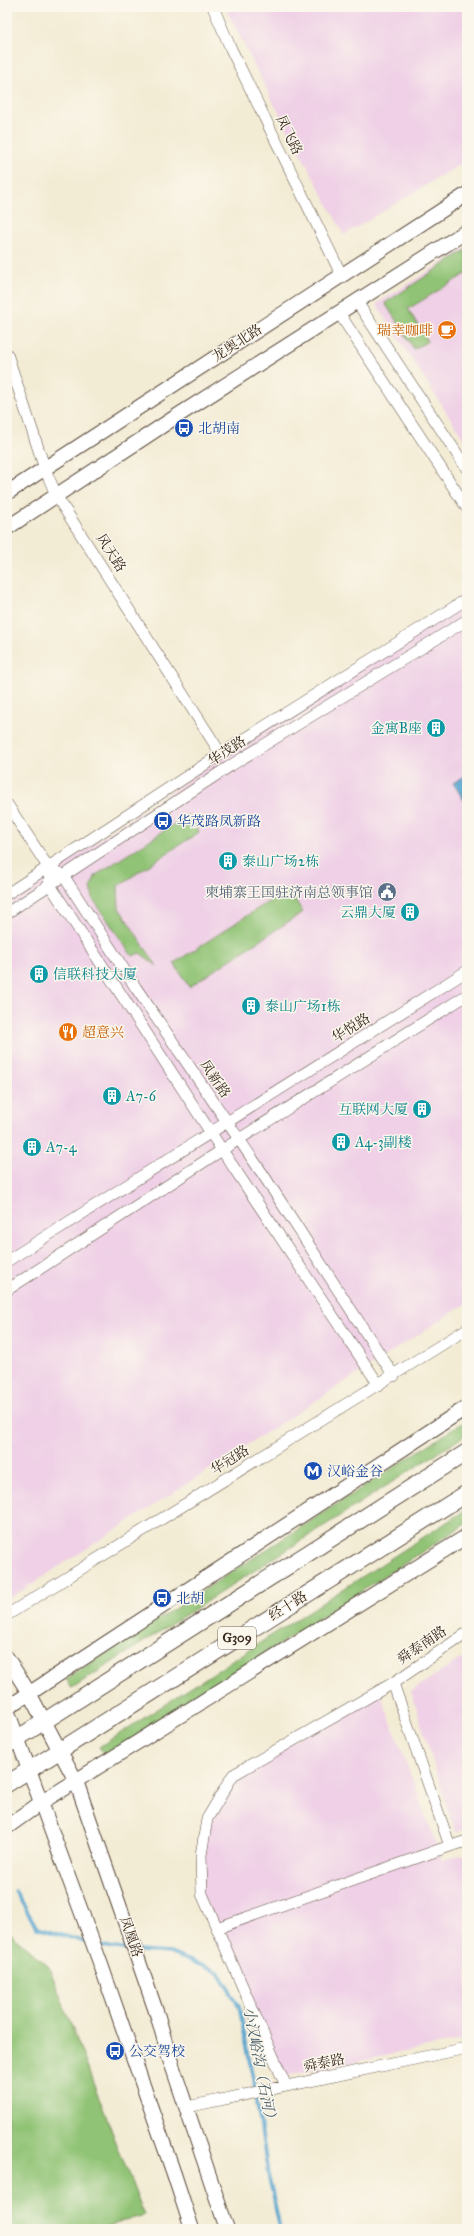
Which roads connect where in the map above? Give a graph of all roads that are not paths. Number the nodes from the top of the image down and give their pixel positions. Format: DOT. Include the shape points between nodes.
graph roads {
  1 [pos="213,7"];
  2 [pos="467,194"];
  3 [pos="467,231"];
  4 [pos="341,274"];
  5 [pos="357,302"];
  6 [pos="339,313"];
  7 [pos="7,354"];
  8 [pos="46,469"];
  9 [pos="467,469"];
  10 [pos="7,493"];
  11 [pos="57,497"];
  12 [pos="467,508"];
  13 [pos="7,528"];
  14 [pos="467,599"];
  15 [pos="467,620"];
  16 [pos="221,754"];
  17 [pos="7,804"];
  18 [pos="48,867"];
  19 [pos="63,875"];
  20 [pos="50,885"];
  21 [pos="7,894"];
  22 [pos="7,913"];
  23 [pos="467,971"];
  24 [pos="467,995"];
  25 [pos="227,1124"];
  26 [pos="210,1132"];
  27 [pos="239,1140"];
  28 [pos="222,1150"];
  29 [pos="7,1261"];
  30 [pos="7,1290"];
  31 [pos="467,1329"];
  32 [pos="394,1376"];
  33 [pos="379,1386"];
  34 [pos="467,1407"];
  35 [pos="467,1452"];
  36 [pos="467,1493"];
  37 [pos="467,1536"];
  38 [pos="7,1615"];
  39 [pos="467,1633"];
  40 [pos="7,1658"];
  41 [pos="393,1683"];
  42 [pos="29,1693"];
  43 [pos="7,1709"];
  44 [pos="45,1722"];
  45 [pos="12,1742"];
  46 [pos="60,1750"];
  47 [pos="30,1769"];
  48 [pos="76,1781"];
  49 [pos="7,1784"];
  50 [pos="42,1802"];
  51 [pos="7,1828"];
  52 [pos="467,1841"];
  53 [pos="450,1846"];
  54 [pos="217,1928"];
  55 [pos="467,2048"];
  56 [pos="286,2086"];
  57 [pos="187,2107"];
  58 [pos="192,2229"];
  59 [pos="227,2229"];
  1 -- 4 [label="street, 凤飞路"];
  2 -- 4 [label="main road, 龙奥北路"];
  3 -- 5 [label="main road, 龙奥北路"];
  4 -- 8 [label="main road, 龙奥北路"];
  5 -- 6 [label="main road, 龙奥北路"];
  5 -- 9 [label="street"];
  6 -- 11 [label="main road, 龙奥北路" via="177,416"];
  6 -- 12 [label="street"];
  7 -- 8 [label="street, 风天路"];
  8 -- 10 [label="main road, 龙奥北路"];
  8 -- 11 [label="street, 风天路"];
  11 -- 13 [label="main road, 龙奥北路"];
  11 -- 16 [label="street, 风天路"];
  14 -- 16 [label="street, 华茂路"];
  15 -- 19 [label="street, 华茂路" via="230,766"];
  16 -- 18 [label="street, 华茂路"];
  17 -- 18 [label="street, 凤新路"];
  18 -- 19 [label="street, 凤新路"];
  18 -- 20 [label="street"];
  18 -- 21 [label="street"];
  19 -- 20 [label="street, 华茂路"];
  19 -- 25 [label="street, 凤新路"];
  20 -- 22 [label="street, 华茂路"];
  20 -- 26 [label="street"];
  23 -- 25 [label="street, 华悦路"];
  24 -- 27 [label="street"];
  25 -- 26 [label="street, 华悦路"];
  25 -- 27 [label="street, 凤新路"];
  26 -- 28 [label="street"];
  26 -- 29 [label="street, 华悦路"];
  27 -- 28 [label="street"];
  27 -- 32 [label="street, 凤新路"];
  28 -- 30 [label="street"];
  28 -- 33 [label="street"];
  31 -- 32 [label="street, 华冠路"];
  32 -- 33 [label="street, 华冠路"];
  33 -- 38 [label="street, 华冠路"];
  34 -- 42 [label="main road"];
  35 -- 44 [label="highway, G309"];
  36 -- 46 [label="highway, 经十路 / G309"];
  37 -- 48 [label="main road"];
  39 -- 41 [label="street, 舜泰南路"];
  40 -- 42 [label="main road, 凤凰路"];
  41 -- 53 [label="street"];
  41 -- 54 [label="street, 舜泰南路" via="233,1775 207,1819 201,1855 202,1894"];
  42 -- 43 [label="main road"];
  42 -- 44 [label="main road, 凤凰路"];
  43 -- 45 [label="main road"];
  44 -- 45 [label="highway, G309"];
  44 -- 46 [label="main road, 凤凰路"];
  45 -- 47 [label="main road"];
  46 -- 47 [label="highway, 经十路 / G309"];
  46 -- 48 [label="main road, 凤凰路"];
  47 -- 49 [label="highway, 经十路 / G309"];
  47 -- 50 [label="main road"];
  48 -- 50 [label="main road"];
  48 -- 57 [label="main road, 凤凰路" via="128,1926"];
  50 -- 51 [label="main road"];
  50 -- 58 [label="main road" via="86,1921"];
  52 -- 53 [label="street"];
  53 -- 54 [label="street"];
  54 -- 56 [label="street, 舜泰南路"];
  55 -- 56 [label="street, 舜泰路"];
  56 -- 57 [label="street, 舜泰路"];
  57 -- 59 [label="main road, 凤凰路"];
}
